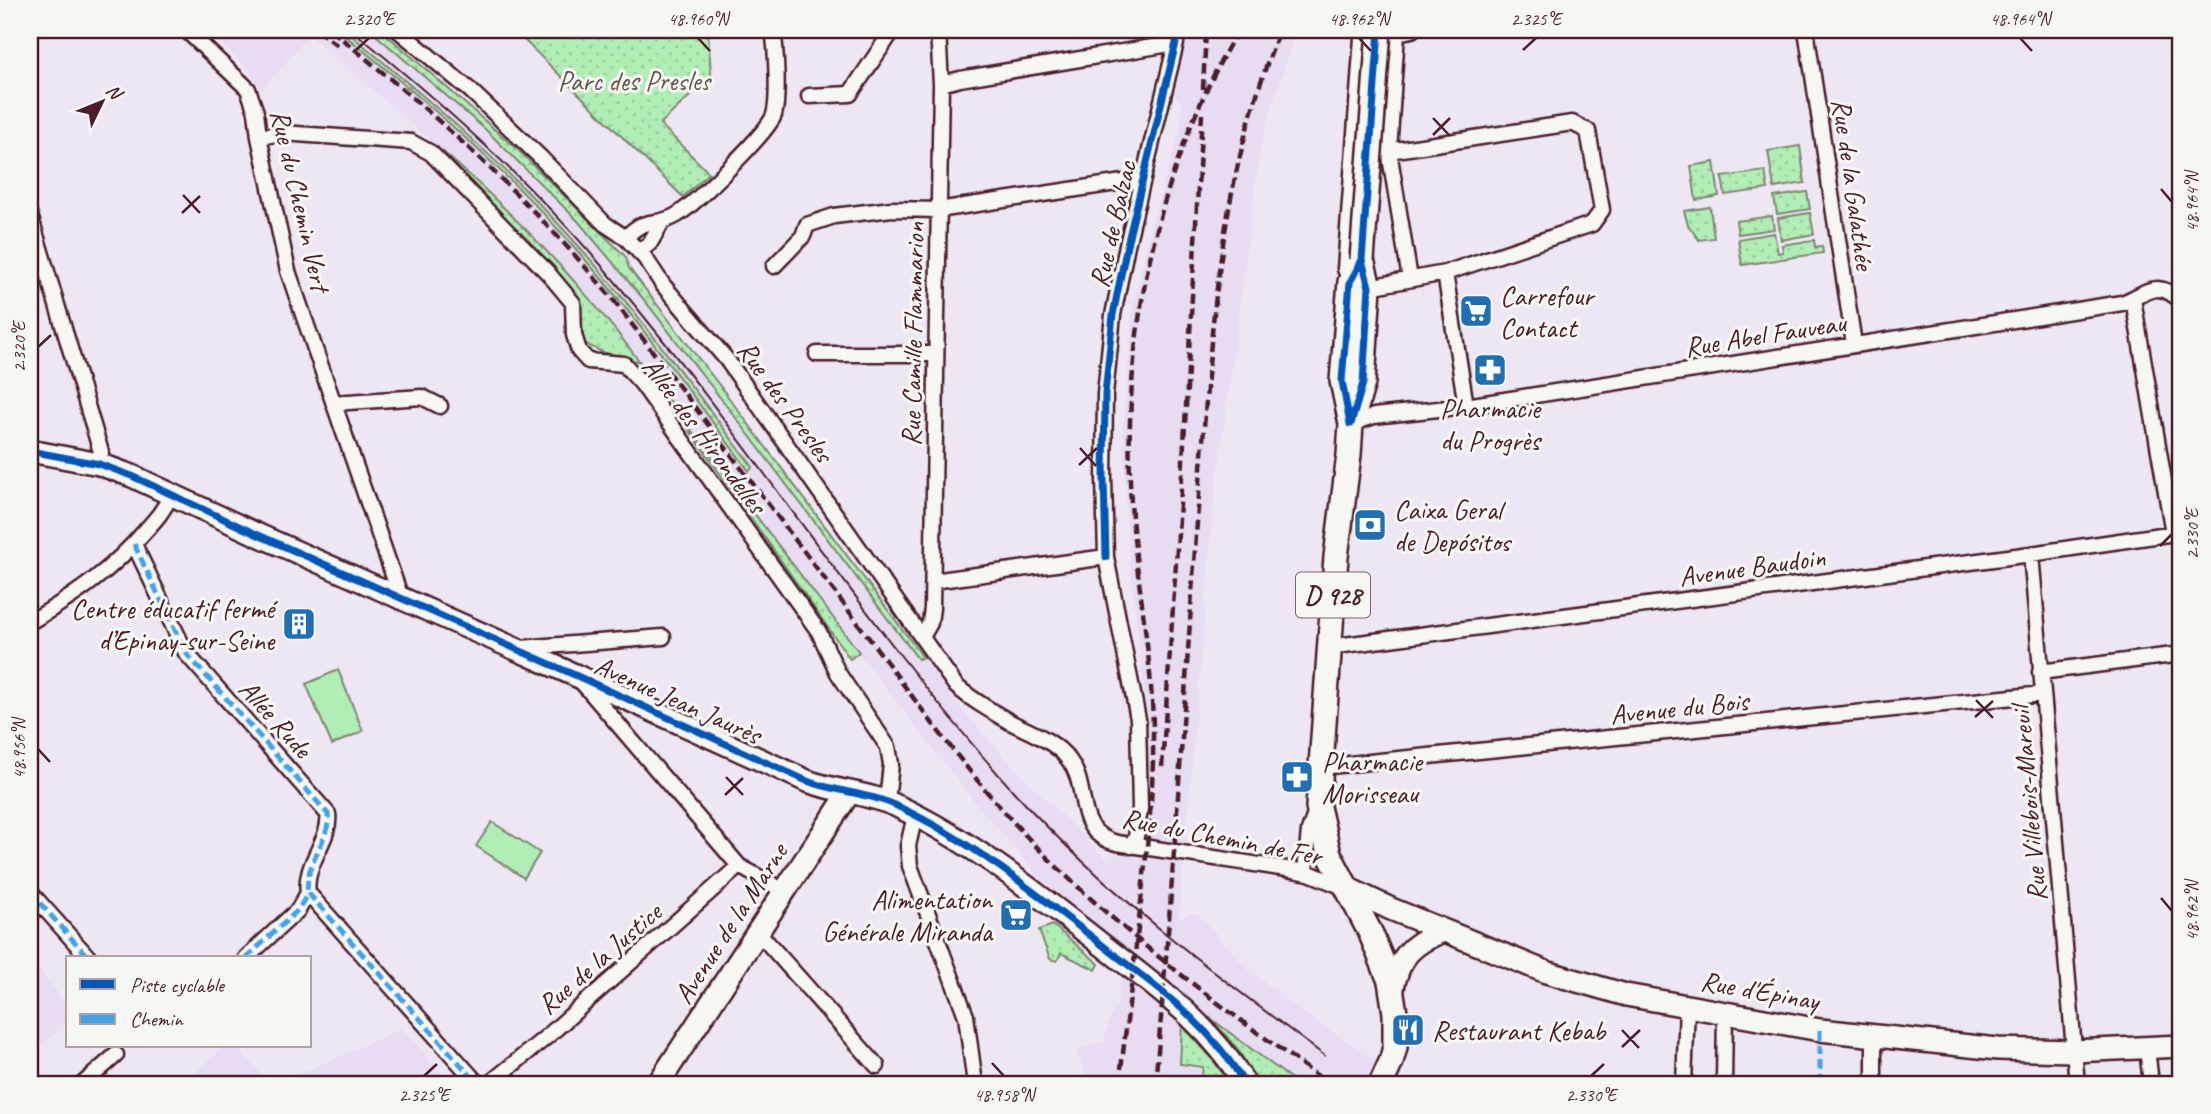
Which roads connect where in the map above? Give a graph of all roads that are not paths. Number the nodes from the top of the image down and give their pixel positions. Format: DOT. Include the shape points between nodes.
graph roads {
  1 [pos="186,30"];
  2 [pos="398,30"];
  3 [pos="772,30"];
  4 [pos="894,30"];
  5 [pos="938,30"];
  6 [pos="1806,30"];
  7 [pos="1390,31"];
  8 [pos="1176,37"];
  9 [pos="941,84"];
  10 [pos="809,96"];
  11 [pos="259,137"];
  12 [pos="1389,151"];
  13 [pos="1143,179"];
  14 [pos="938,210"];
  15 [pos="30,215"];
  16 [pos="662,222"];
  17 [pos="626,238"];
  18 [pos="639,252"];
  19 [pos="774,266"];
  20 [pos="1445,273"];
  21 [pos="1410,279"];
  22 [pos="1360,285"];
  23 [pos="2133,299"];
  24 [pos="2181,301"];
  25 [pos="1854,344"];
  26 [pos="817,354"];
  27 [pos="935,354"];
  28 [pos="334,403"];
  29 [pos="440,405"];
  30 [pos="1466,406"];
  31 [pos="1350,424"];
  32 [pos="30,451"];
  33 [pos="99,464"];
  34 [pos="171,494"];
  35 [pos="2177,532"];
  36 [pos="134,544"];
  37 [pos="2031,554"];
  38 [pos="1106,557"];
  39 [pos="933,581"];
  40 [pos="401,598"];
  41 [pos="30,622"];
  42 [pos="663,637"];
  43 [pos="922,637"];
  44 [pos="1329,647"];
  45 [pos="512,649"];
  46 [pos="2181,654"];
  47 [pos="2040,673"];
  48 [pos="577,676"];
  49 [pos="2043,694"];
  50 [pos="1320,767"];
  51 [pos="849,793"];
  52 [pos="887,802"];
  53 [pos="1318,807"];
  54 [pos="915,815"];
  55 [pos="1090,826"];
  56 [pos="1131,846"];
  57 [pos="739,866"];
  58 [pos="1305,872"];
  59 [pos="1349,889"];
  60 [pos="784,891"];
  61 [pos="30,892"];
  62 [pos="308,893"];
  63 [pos="1443,931"];
  64 [pos="758,932"];
  65 [pos="87,956"];
  66 [pos="248,956"];
  67 [pos="1392,993"];
  68 [pos="1687,1006"];
  69 [pos="1725,1012"];
  70 [pos="1874,1035"];
  71 [pos="2181,1046"];
  72 [pos="2147,1048"];
  73 [pos="2073,1051"];
  74 [pos="116,1055"];
  75 [pos="877,1066"];
  76 [pos="1381,1083"];
  77 [pos="83,1084"];
  78 [pos="478,1084"];
  79 [pos="489,1084"];
  80 [pos="658,1084"];
  81 [pos="975,1084"];
  82 [pos="1245,1084"];
  83 [pos="1684,1084"];
  84 [pos="1724,1084"];
  85 [pos="1874,1084"];
  86 [pos="2077,1084"];
  87 [pos="2151,1084"];
  1 -- 11 [label="street, Rue du Chemin Vert" via="247,89"];
  2 -- 17 [label="street, Rue des Presles" via="480,100 606,224"];
  3 -- 16 [label="street" via="775,107 768,126 703,194"];
  4 -- 10 [label="street" via="850,94"];
  5 -- 9 [label="street, Rue Camille Flammarion"];
  6 -- 25 [label="street, Rue de la Galathée"];
  7 -- 12 [label="street"];
  7 -- 22 [label="main road, D 928, bridge"];
  7 -- 22 [label="street" via="1362,38 1345,269"];
  8 -- 9 [label="street"];
  8 -- 13 [label="street, Rue de Balzac"];
  9 -- 14 [label="street, Rue Camille Flammarion"];
  11 -- 28 [label="street, Rue du Chemin Vert" via="288,271"];
  11 -- 52 [label="street, Allée des Hirondelles" via="282,133 411,142 440,161 548,273 573,303 579,351 588,361 624,364 642,384 819,632 838,673 888,747"];
  12 -- 20 [label="street" via="1559,123 1588,131 1602,202 1592,224"];
  12 -- 21 [label="street"];
  13 -- 14 [label="street"];
  13 -- 38 [label="street, Rue de Balzac" via="1113,315 1105,406"];
  14 -- 19 [label="street" via="892,209 834,216 807,226"];
  14 -- 27 [label="street, Rue Camille Flammarion"];
  15 -- 33 [label="street" via="101,452"];
  16 -- 17 [label="street" via="640,224"];
  16 -- 18 [label="street"];
  17 -- 18 [label="street, Rue des Presles"];
  18 -- 43 [label="street, Rue des Presles" via="727,360"];
  20 -- 21 [label="street"];
  20 -- 30 [label="street"];
  21 -- 22 [label="street"];
  22 -- 31 [label="main road, D 928" via="1363,383"];
  23 -- 24 [label="street, Rue Abel Fauveau" via="2160,288"];
  23 -- 25 [label="street, Rue Abel Fauveau"];
  23 -- 35 [label="street"];
  25 -- 30 [label="street, Rue Abel Fauveau"];
  26 -- 27 [label="street"];
  27 -- 39 [label="street, Rue Camille Flammarion"];
  28 -- 29 [label="street" via="422,397"];
  28 -- 40 [label="street, Rue du Chemin Vert"];
  30 -- 31 [label="street, Rue Abel Fauveau" via="1374,416"];
  31 -- 44 [label="main road, D 928"];
  32 -- 33 [label="street, Avenue Jean Jaurès"];
  33 -- 34 [label="street, Avenue Jean Jaurès"];
  34 -- 36 [label="street" via="166,507"];
  34 -- 40 [label="street, Avenue Jean Jaurès"];
  35 -- 37 [label="street, Avenue Baudoin"];
  36 -- 41 [label="street" via="75,596"];
  36 -- 62 [label="street, Allée Rude" via="186,653 330,819 306,880"];
  37 -- 44 [label="street, Avenue Baudoin"];
  37 -- 47 [label="street, Rue Villebois-Mareuil"];
  38 -- 39 [label="street"];
  38 -- 56 [label="street, Rue de Balzac" via="1138,719 1140,808"];
  39 -- 43 [label="street, Rue Camille Flammarion" via="930,623"];
  40 -- 45 [label="street, Avenue Jean Jaurès"];
  42 -- 45 [label="street"];
  43 -- 55 [label="street, Rue des Presles" via="968,696 1068,758"];
  44 -- 50 [label="main road, D 928"];
  45 -- 48 [label="street, Avenue Jean Jaurès"];
  46 -- 47 [label="street"];
  47 -- 49 [label="street, Rue Villebois-Mareuil"];
  48 -- 51 [label="street, Avenue Jean Jaurès" via="807,781"];
  48 -- 57 [label="street"];
  49 -- 50 [label="street, Avenue du Bois"];
  49 -- 73 [label="street, Rue Villebois-Mareuil"];
  50 -- 53 [label="main road, D 928"];
  51 -- 52 [label="street, Avenue Jean Jaurès"];
  51 -- 60 [label="street, Avenue de la Marne"];
  52 -- 54 [label="street, Avenue Jean Jaurès"];
  53 -- 58 [label="street"];
  53 -- 59 [label="main road, D 928" via="1329,853"];
  54 -- 81 [label="street" via="908,846 910,866 965,1016"];
  54 -- 82 [label="street, Avenue Jean Jaurès" via="1036,892 1192,1017"];
  55 -- 56 [label="street, Rue du Chemin de Fer" via="1103,839"];
  56 -- 58 [label="street, Rue du Chemin de Fer"];
  57 -- 60 [label="street"];
  57 -- 79 [label="street, Rue de la Justice"];
  58 -- 59 [label="street, Rue du Chemin de Fer"];
  59 -- 63 [label="street, Rue d'Épinay"];
  59 -- 67 [label="main road, D 928" via="1383,962"];
  60 -- 64 [label="street, Avenue de la Marne"];
  61 -- 65 [label="street"];
  62 -- 66 [label="street" via="298,910"];
  62 -- 78 [label="street"];
  63 -- 67 [label="street" via="1406,954"];
  63 -- 68 [label="street, Rue d'Épinay" via="1546,972 1626,995"];
  64 -- 75 [label="street"];
  64 -- 80 [label="street, Avenue de la Marne"];
  67 -- 76 [label="main road, D 928" via="1395,1048"];
  68 -- 69 [label="street, Rue d'Épinay"];
  68 -- 83 [label="street"];
  69 -- 70 [label="street, Rue d'Épinay"];
  69 -- 84 [label="street"];
  70 -- 73 [label="street, Rue d'Épinay" via="1998,1049"];
  70 -- 85 [label="street"];
  71 -- 72 [label="street, Rue d'Épinay"];
  72 -- 73 [label="street, Rue d'Épinay"];
  72 -- 87 [label="street"];
  73 -- 86 [label="street, Rue Villebois-Mareuil"];
  74 -- 77 [label="street"];
}
